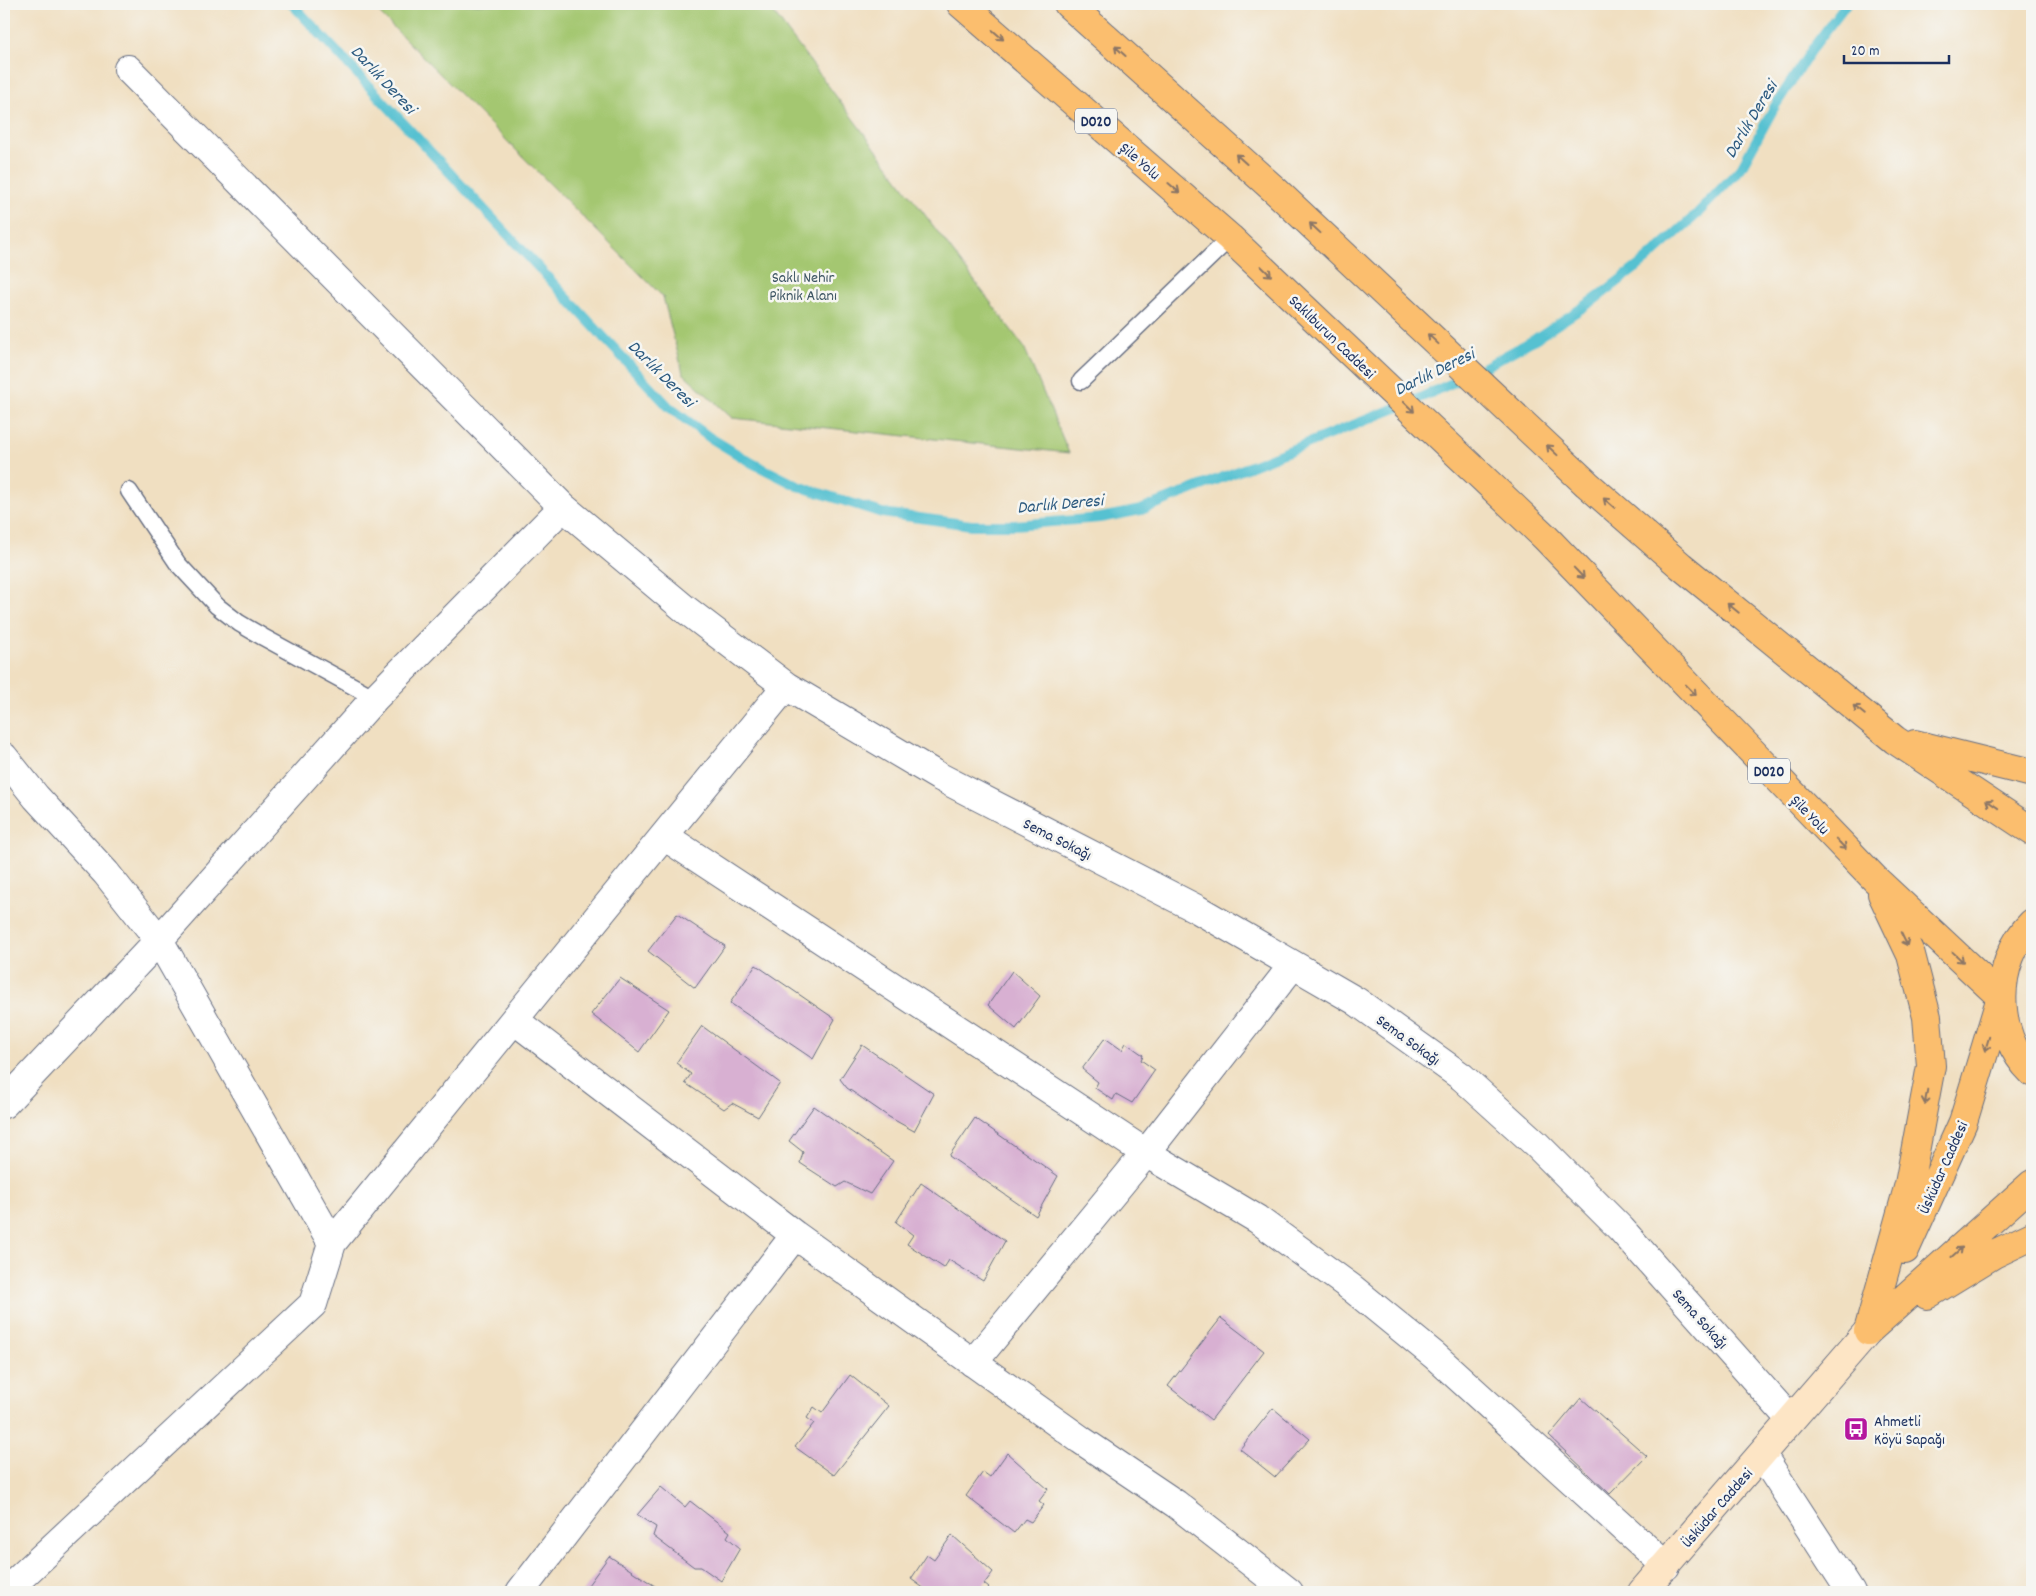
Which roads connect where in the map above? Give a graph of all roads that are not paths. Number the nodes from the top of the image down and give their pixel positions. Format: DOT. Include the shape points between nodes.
graph roads {
  1 [pos="962,4"];
  2 [pos="1068,4"];
  3 [pos="128,69"];
  4 [pos="1230,238"];
  5 [pos="1081,381"];
  6 [pos="129,491"];
  7 [pos="563,507"];
  8 [pos="1545,537"];
  9 [pos="786,686"];
  10 [pos="375,698"];
  11 [pos="1895,740"];
  12 [pos="4,758"];
  13 [pos="2032,773"];
  14 [pos="2032,831"];
  15 [pos="664,836"];
  16 [pos="1875,879"];
  17 [pos="2032,922"];
  18 [pos="159,940"];
  19 [pos="1293,965"];
  20 [pos="2002,997"];
  21 [pos="514,1020"];
  22 [pos="2032,1072"];
  23 [pos="4,1104"];
  24 [pos="1146,1153"];
  25 [pos="2032,1184"];
  26 [pos="795,1235"];
  27 [pos="2032,1236"];
  28 [pos="332,1243"];
  29 [pos="1868,1331"];
  30 [pos="973,1363"];
  31 [pos="1790,1419"];
  32 [pos="1762,1454"];
  33 [pos="1666,1566"];
  34 [pos="4,1592"];
  35 [pos="520,1592"];
  36 [pos="1289,1592"];
  37 [pos="1642,1592"];
  38 [pos="1852,1592"];
  1 -- 4 [label="highway, Şile Yolu / D020, one-way"];
  11 -- 2 [label="highway, one-way" via="1681,566 1587,484 1277,192"];
  3 -- 7 [label="street, Sema Sokağı"];
  4 -- 5 [label="lane"];
  4 -- 8 [label="highway, Saklıburun Caddesi / D020, one-way"];
  6 -- 10 [label="lane" via="178,564 217,606 255,632"];
  7 -- 9 [label="street, Sema Sokağı" via="684,610"];
  7 -- 10 [label="street"];
  8 -- 16 [label="highway, Şile Yolu / D020, one-way"];
  9 -- 15 [label="street"];
  9 -- 19 [label="street, Sema Sokağı" via="938,776 1197,909"];
  10 -- 18 [label="street"];
  11 -- 13 [label="highway"];
  14 -- 11 [label="highway, one-way"];
  12 -- 18 [label="street"];
  15 -- 21 [label="street"];
  15 -- 24 [label="street"];
  16 -- 20 [label="highway, Şile Yolu / D020, one-way"];
  16 -- 29 [label="highway, one-way" via="1911,954 1927,1017 1931,1066 1909,1184"];
  17 -- 20 [label="highway" via="2007,962"];
  18 -- 23 [label="street"];
  18 -- 28 [label="street"];
  19 -- 24 [label="street"];
  19 -- 31 [label="street, Sema Sokağı" via="1356,1001 1462,1078 1536,1144 1622,1229"];
  20 -- 22 [label="highway" via="2008,1032 2024,1064"];
  20 -- 29 [label="highway, Üsküdar Caddesi, one-way" via="1962,1122"];
  21 -- 26 [label="street"];
  21 -- 28 [label="street"];
  24 -- 30 [label="street"];
  24 -- 33 [label="street" via="1257,1219 1352,1289 1435,1356"];
  29 -- 25 [label="highway, Üsküdar Caddesi, one-way"];
  26 -- 30 [label="street"];
  26 -- 35 [label="street"];
  27 -- 29 [label="highway" via="1994,1254"];
  28 -- 34 [label="street" via="313,1304"];
  29 -- 31 [label="main road, Üsküdar Caddesi"];
  30 -- 36 [label="street" via="1176,1504"];
  31 -- 32 [label="main road, Üsküdar Caddesi"];
  32 -- 33 [label="main road, Üsküdar Caddesi"];
  32 -- 38 [label="street"];
  33 -- 37 [label="main road, Üsküdar Caddesi"];
}
